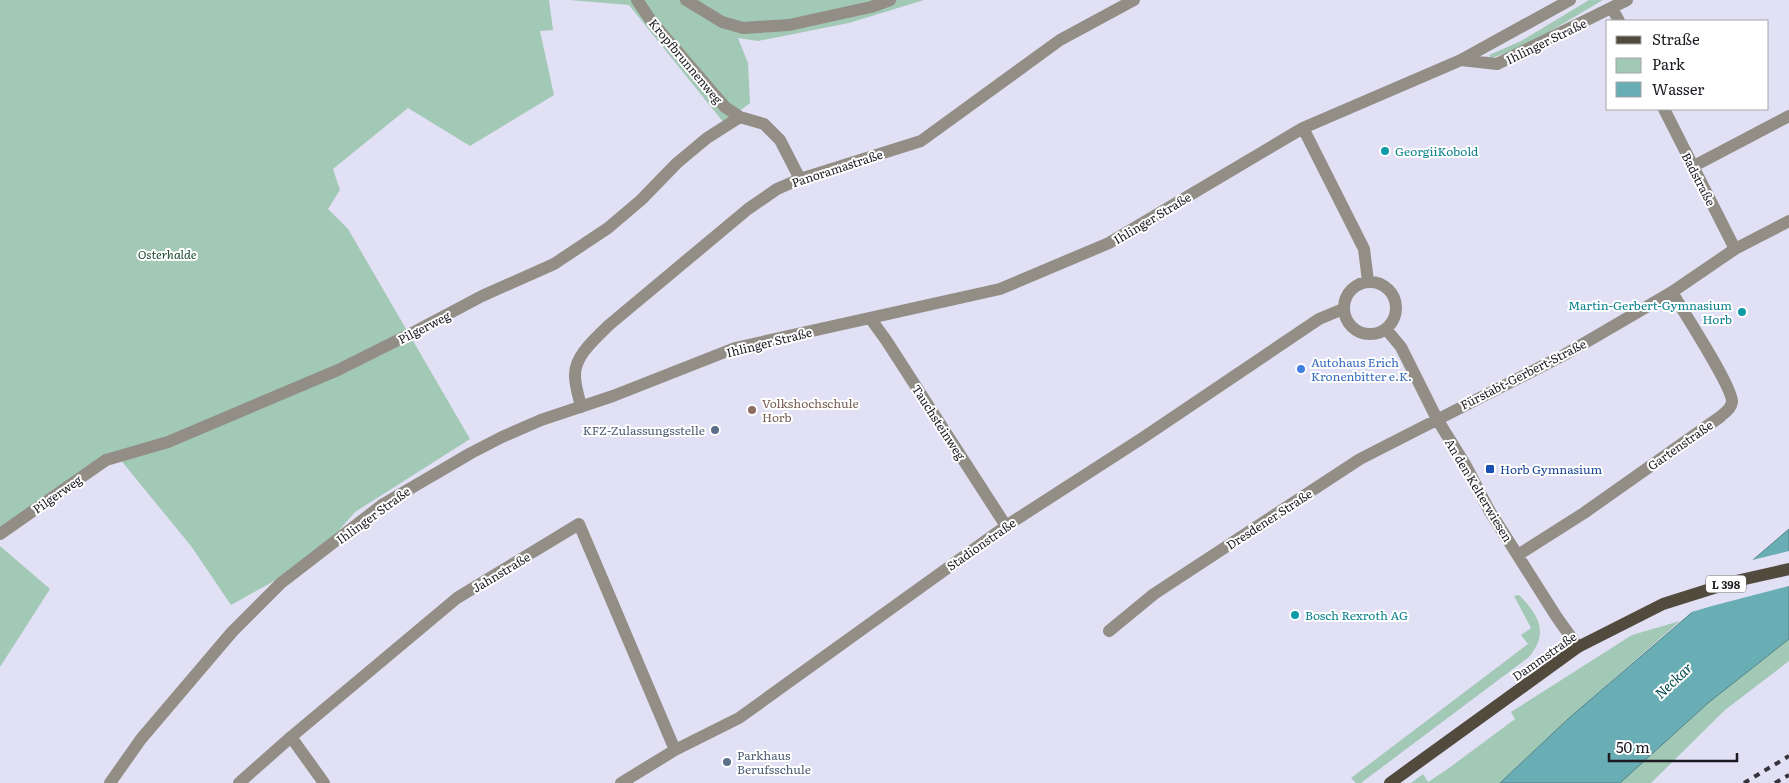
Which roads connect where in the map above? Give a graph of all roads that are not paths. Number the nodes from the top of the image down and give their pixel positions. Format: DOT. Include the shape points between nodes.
graph roads {
  1 [pos="637,0"];
  2 [pos="686,0"];
  3 [pos="890,0"];
  4 [pos="1134,0"];
  5 [pos="1570,0"];
  6 [pos="1627,0"];
  7 [pos="1612,8"];
  8 [pos="1618,20"];
  9 [pos="1461,60"];
  10 [pos="1664,110"];
  11 [pos="1789,116"];
  12 [pos="740,117"];
  13 [pos="1304,128"];
  14 [pos="1692,167"];
  15 [pos="800,179"];
  16 [pos="1789,221"];
  17 [pos="1735,249"];
  18 [pos="1368,281"];
  19 [pos="1672,292"];
  20 [pos="1343,309"];
  21 [pos="870,318"];
  22 [pos="1386,329"];
  23 [pos="582,407"];
  24 [pos="1436,419"];
  25 [pos="1006,526"];
  26 [pos="0,534"];
  27 [pos="1518,555"];
  28 [pos="1789,569"];
  29 [pos="1109,631"];
  30 [pos="1578,647"];
  31 [pos="290,737"];
  32 [pos="675,750"];
  33 [pos="110,783"];
  34 [pos="239,783"];
  35 [pos="324,783"];
  36 [pos="621,783"];
  37 [pos="1390,783"];
  1 -- 12 [label="street, Kropfbrunnenweg" via="725,107"];
  2 -- 3 [label="street" via="722,22 743,28 789,26"];
  4 -- 15 [label="street, Panoramastraße" via="1060,40 921,141"];
  5 -- 9 [label="street, Ihlinger Straße"];
  6 -- 7 [label="street, Ihlinger Straße"];
  7 -- 8 [label="street"];
  7 -- 9 [label="street, Ihlinger Straße" via="1497,64"];
  9 -- 13 [label="street, Ihlinger Straße"];
  10 -- 14 [label="street, Badstraße"];
  11 -- 14 [label="street"];
  12 -- 15 [label="street" via="764,124 780,140"];
  12 -- 26 [label="street, Pilgerweg" via="677,163 608,228 554,264 482,296 338,370 168,442 106,460"];
  13 -- 18 [label="street" via="1364,249"];
  13 -- 21 [label="street, Ihlinger Straße" via="1110,244 1000,289"];
  14 -- 17 [label="street, Badstraße"];
  15 -- 23 [label="street, Panoramastraße" via="748,209 588,345 575,376"];
  16 -- 17 [label="street, Fürstabt-Gerbert-Straße"];
  17 -- 19 [label="street, Fürstabt-Gerbert-Straße"];
  18 -- 20 [label="street" via="1350,290"];
  18 -- 22 [label="street" via="1384,286 1395,299 1395,316"];
  19 -- 24 [label="street, Fürstabt-Gerbert-Straße" via="1564,355"];
  19 -- 27 [label="street, Gartenstraße" via="1726,382 1732,399 1731,407 1634,478"];
  20 -- 22 [label="street" via="1349,325 1356,330 1371,334"];
  20 -- 25 [label="street, Stadionstraße" via="1319,319"];
  21 -- 23 [label="street, Ihlinger Straße" via="734,348"];
  21 -- 25 [label="street, Tauchsteinweg"];
  22 -- 24 [label="street, An den Kelterwiesen" via="1401,347"];
  23 -- 33 [label="street, Ihlinger Straße" via="502,437 422,480 382,505 281,583 232,632 141,739"];
  24 -- 27 [label="street, An den Kelterwiesen"];
  24 -- 29 [label="street, Dresdener Straße" via="1360,459 1154,594"];
  25 -- 32 [label="street, Stadionstraße" via="739,718"];
  27 -- 30 [label="street, An den Kelterwiesen"];
  28 -- 30 [label="main road, Dammstraße / L 398" via="1736,581 1663,604"];
  30 -- 37 [label="main road, Dammstraße / L 398"];
  31 -- 32 [label="street, Jahnstraße" via="458,598 579,524"];
  31 -- 34 [label="street, Jahnstraße"];
  31 -- 35 [label="street"];
  32 -- 36 [label="street, Stadionstraße"];
}
